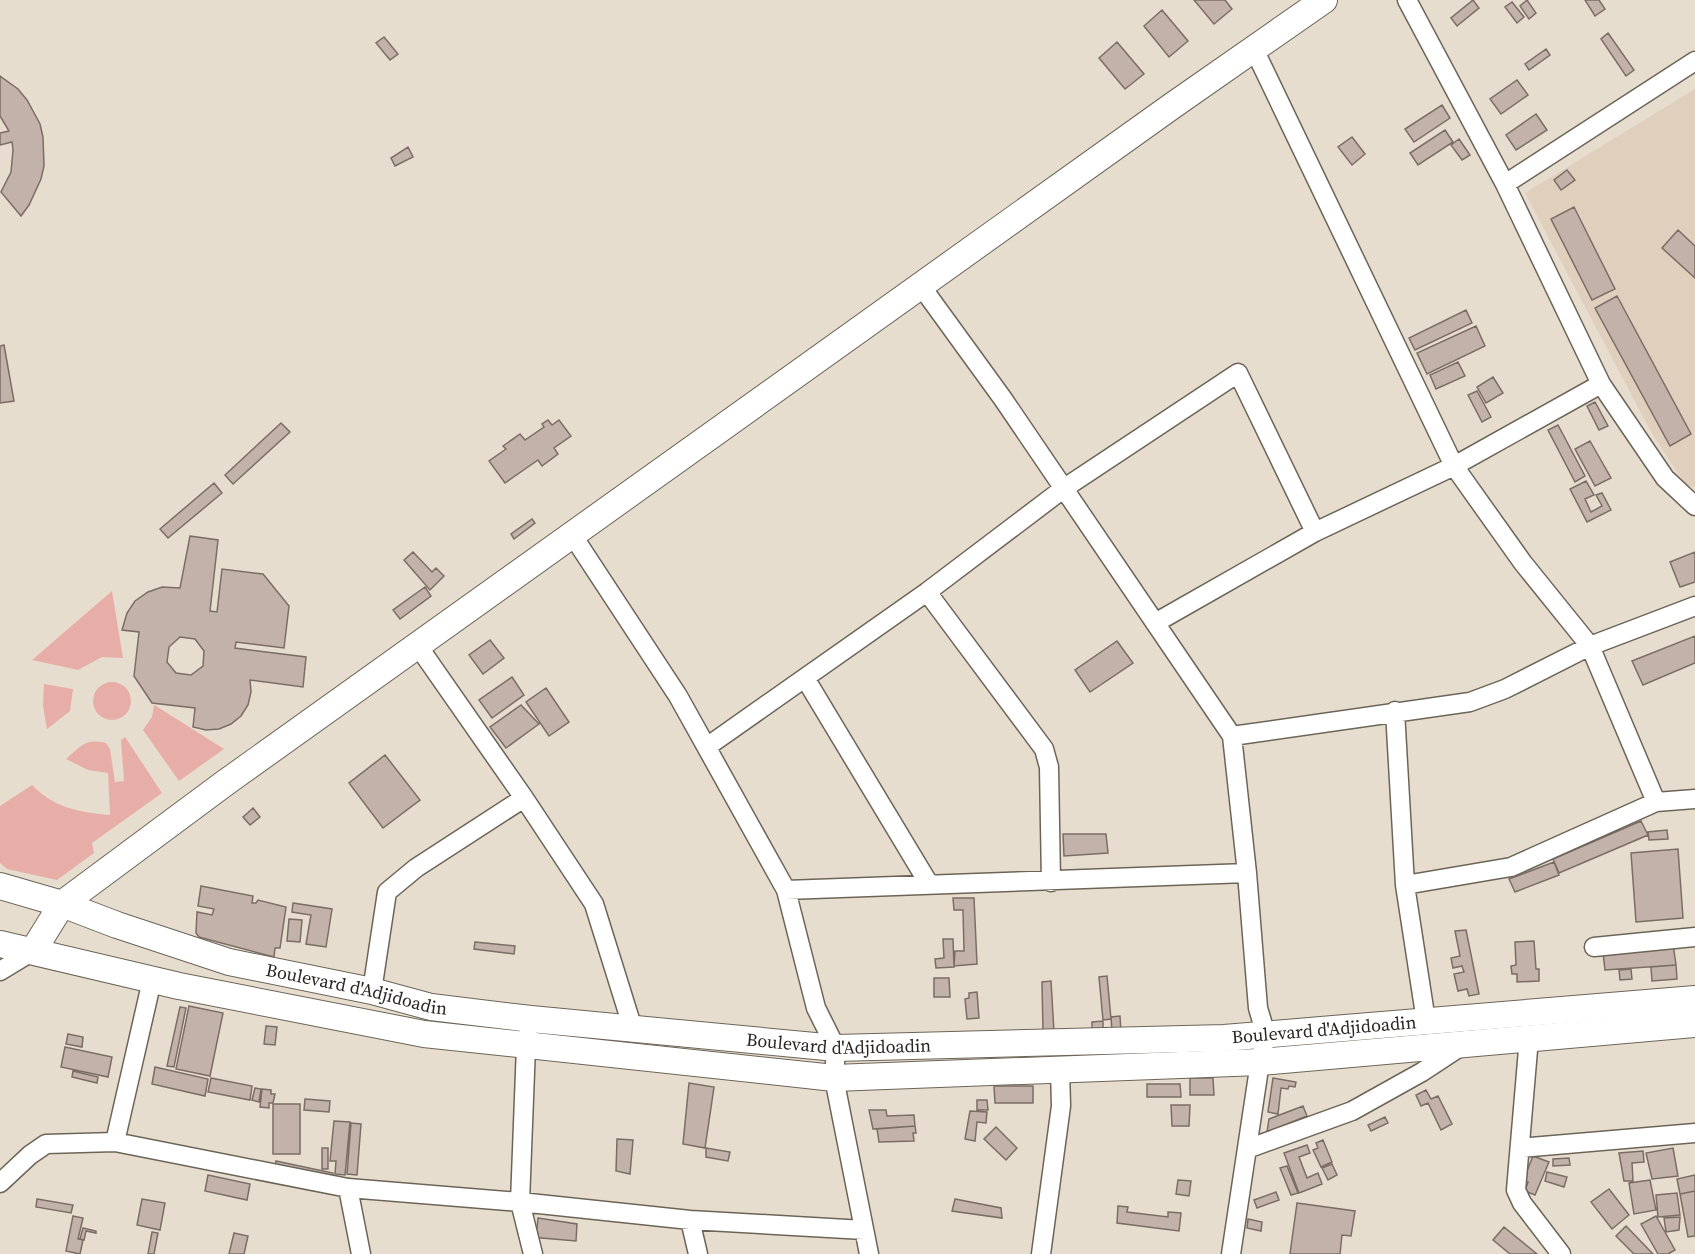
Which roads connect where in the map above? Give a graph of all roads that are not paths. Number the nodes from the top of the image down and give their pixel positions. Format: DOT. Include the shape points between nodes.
graph roads {
  1 [pos="1324,0"];
  2 [pos="1407,0"];
  3 [pos="1254,49"];
  4 [pos="1695,61"];
  5 [pos="1505,184"];
  6 [pos="921,286"];
  7 [pos="1601,384"];
  8 [pos="1454,466"];
  9 [pos="1063,489"];
  10 [pos="1695,506"];
  11 [pos="1315,532"];
  12 [pos="573,536"];
  13 [pos="927,592"];
  14 [pos="1695,606"];
  15 [pos="1155,623"];
  16 [pos="418,646"];
  17 [pos="1590,646"];
  18 [pos="806,678"];
  19 [pos="1395,711"];
  20 [pos="1232,736"];
  21 [pos="708,746"];
  22 [pos="524,798"];
  23 [pos="1695,799"];
  24 [pos="1656,802"];
  25 [pos="1247,873"];
  26 [pos="1051,882"];
  27 [pos="929,884"];
  28 [pos="1405,885"];
  29 [pos="0,886"];
  30 [pos="786,890"];
  31 [pos="62,904"];
  32 [pos="1695,937"];
  33 [pos="0,944"];
  34 [pos="1594,947"];
  35 [pos="33,951"];
  36 [pos="0,971"];
  37 [pos="153,980"];
  38 [pos="372,991"];
  39 [pos="1687,999"];
  40 [pos="531,1019"];
  41 [pos="1426,1021"];
  42 [pos="1685,1025"];
  43 [pos="633,1029"];
  44 [pos="1266,1035"];
  45 [pos="1529,1038"];
  46 [pos="1467,1043"];
  47 [pos="526,1046"];
  48 [pos="836,1048"];
  49 [pos="1260,1062"];
  50 [pos="1060,1069"];
  51 [pos="834,1078"];
  52 [pos="1695,1132"];
  53 [pos="115,1142"];
  54 [pos="1520,1148"];
  55 [pos="1247,1149"];
  56 [pos="0,1183"];
  57 [pos="348,1188"];
  58 [pos="520,1202"];
  59 [pos="690,1221"];
  60 [pos="864,1230"];
  61 [pos="361,1254"];
  62 [pos="533,1254"];
  63 [pos="698,1254"];
  64 [pos="869,1254"];
  65 [pos="1041,1254"];
  66 [pos="1231,1254"];
  67 [pos="1561,1254"];
  1 -- 3 [label="main road"];
  2 -- 5 [label="street"];
  3 -- 6 [label="main road"];
  3 -- 8 [label="street"];
  4 -- 5 [label="street"];
  5 -- 7 [label="street"];
  6 -- 9 [label="street"];
  6 -- 12 [label="main road"];
  7 -- 8 [label="street"];
  7 -- 10 [label="street" via="1665,478"];
  8 -- 11 [label="street"];
  8 -- 17 [label="street" via="1523,563"];
  9 -- 11 [label="street" via="1238,373"];
  9 -- 13 [label="street"];
  9 -- 15 [label="street"];
  11 -- 15 [label="street"];
  12 -- 16 [label="main road"];
  12 -- 21 [label="street"];
  13 -- 18 [label="street"];
  13 -- 26 [label="street" via="1044,749 1049,767"];
  14 -- 17 [label="street"];
  15 -- 20 [label="street"];
  16 -- 22 [label="street"];
  16 -- 31 [label="main road"];
  17 -- 19 [label="street" via="1470,702"];
  17 -- 24 [label="street"];
  18 -- 21 [label="street"];
  18 -- 27 [label="street"];
  19 -- 20 [label="street"];
  19 -- 28 [label="street"];
  20 -- 25 [label="street"];
  21 -- 30 [label="street"];
  22 -- 38 [label="street" via="416,868 387,892"];
  22 -- 43 [label="street" via="594,904"];
  23 -- 24 [label="street"];
  24 -- 28 [label="street" via="1511,867"];
  25 -- 26 [label="street"];
  25 -- 44 [label="street" via="1258,1008"];
  26 -- 27 [label="street"];
  27 -- 30 [label="street"];
  28 -- 41 [label="street"];
  29 -- 31 [label="main road, Boulevard d'Adjidoadin"];
  30 -- 48 [label="street" via="816,1008"];
  31 -- 35 [label="main road"];
  31 -- 38 [label="main road, Boulevard d'Adjidoadin" via="229,962"];
  32 -- 34 [label="street"];
  33 -- 35 [label="main road, Boulevard d'Adjidoadin"];
  35 -- 36 [label="street"];
  35 -- 37 [label="main road, Boulevard d'Adjidoadin"];
  37 -- 47 [label="main road, Boulevard d'Adjidoadin" via="424,1034"];
  37 -- 53 [label="street"];
  38 -- 40 [label="main road, Boulevard d'Adjidoadin" via="432,1007"];
  39 -- 41 [label="main road, Boulevard d'Adjidoadin"];
  39 -- 42 [label="main road"];
  40 -- 43 [label="main road, Boulevard d'Adjidoadin"];
  40 -- 47 [label="street"];
  41 -- 44 [label="main road, Boulevard d'Adjidoadin"];
  42 -- 45 [label="main road, Boulevard d'Adjidoadin"];
  43 -- 48 [label="main road, Boulevard d'Adjidoadin"];
  44 -- 48 [label="main road, Boulevard d'Adjidoadin"];
  44 -- 49 [label="street"];
  45 -- 46 [label="main road, Boulevard d'Adjidoadin"];
  45 -- 54 [label="street"];
  46 -- 49 [label="main road, Boulevard d'Adjidoadin"];
  46 -- 55 [label="street" via="1352,1111"];
  47 -- 51 [label="main road, Boulevard d'Adjidoadin"];
  47 -- 58 [label="street"];
  48 -- 51 [label="street"];
  49 -- 50 [label="main road, Boulevard d'Adjidoadin"];
  49 -- 55 [label="street"];
  50 -- 51 [label="main road, Boulevard d'Adjidoadin"];
  50 -- 65 [label="street" via="1060,1106"];
  51 -- 60 [label="street"];
  52 -- 54 [label="street"];
  53 -- 56 [label="street" via="46,1144"];
  53 -- 57 [label="street"];
  54 -- 67 [label="street" via="1518,1196"];
  55 -- 66 [label="street"];
  57 -- 58 [label="street"];
  57 -- 61 [label="street"];
  58 -- 59 [label="street"];
  58 -- 62 [label="street"];
  59 -- 60 [label="street"];
  59 -- 63 [label="street"];
  60 -- 64 [label="street"];
}
